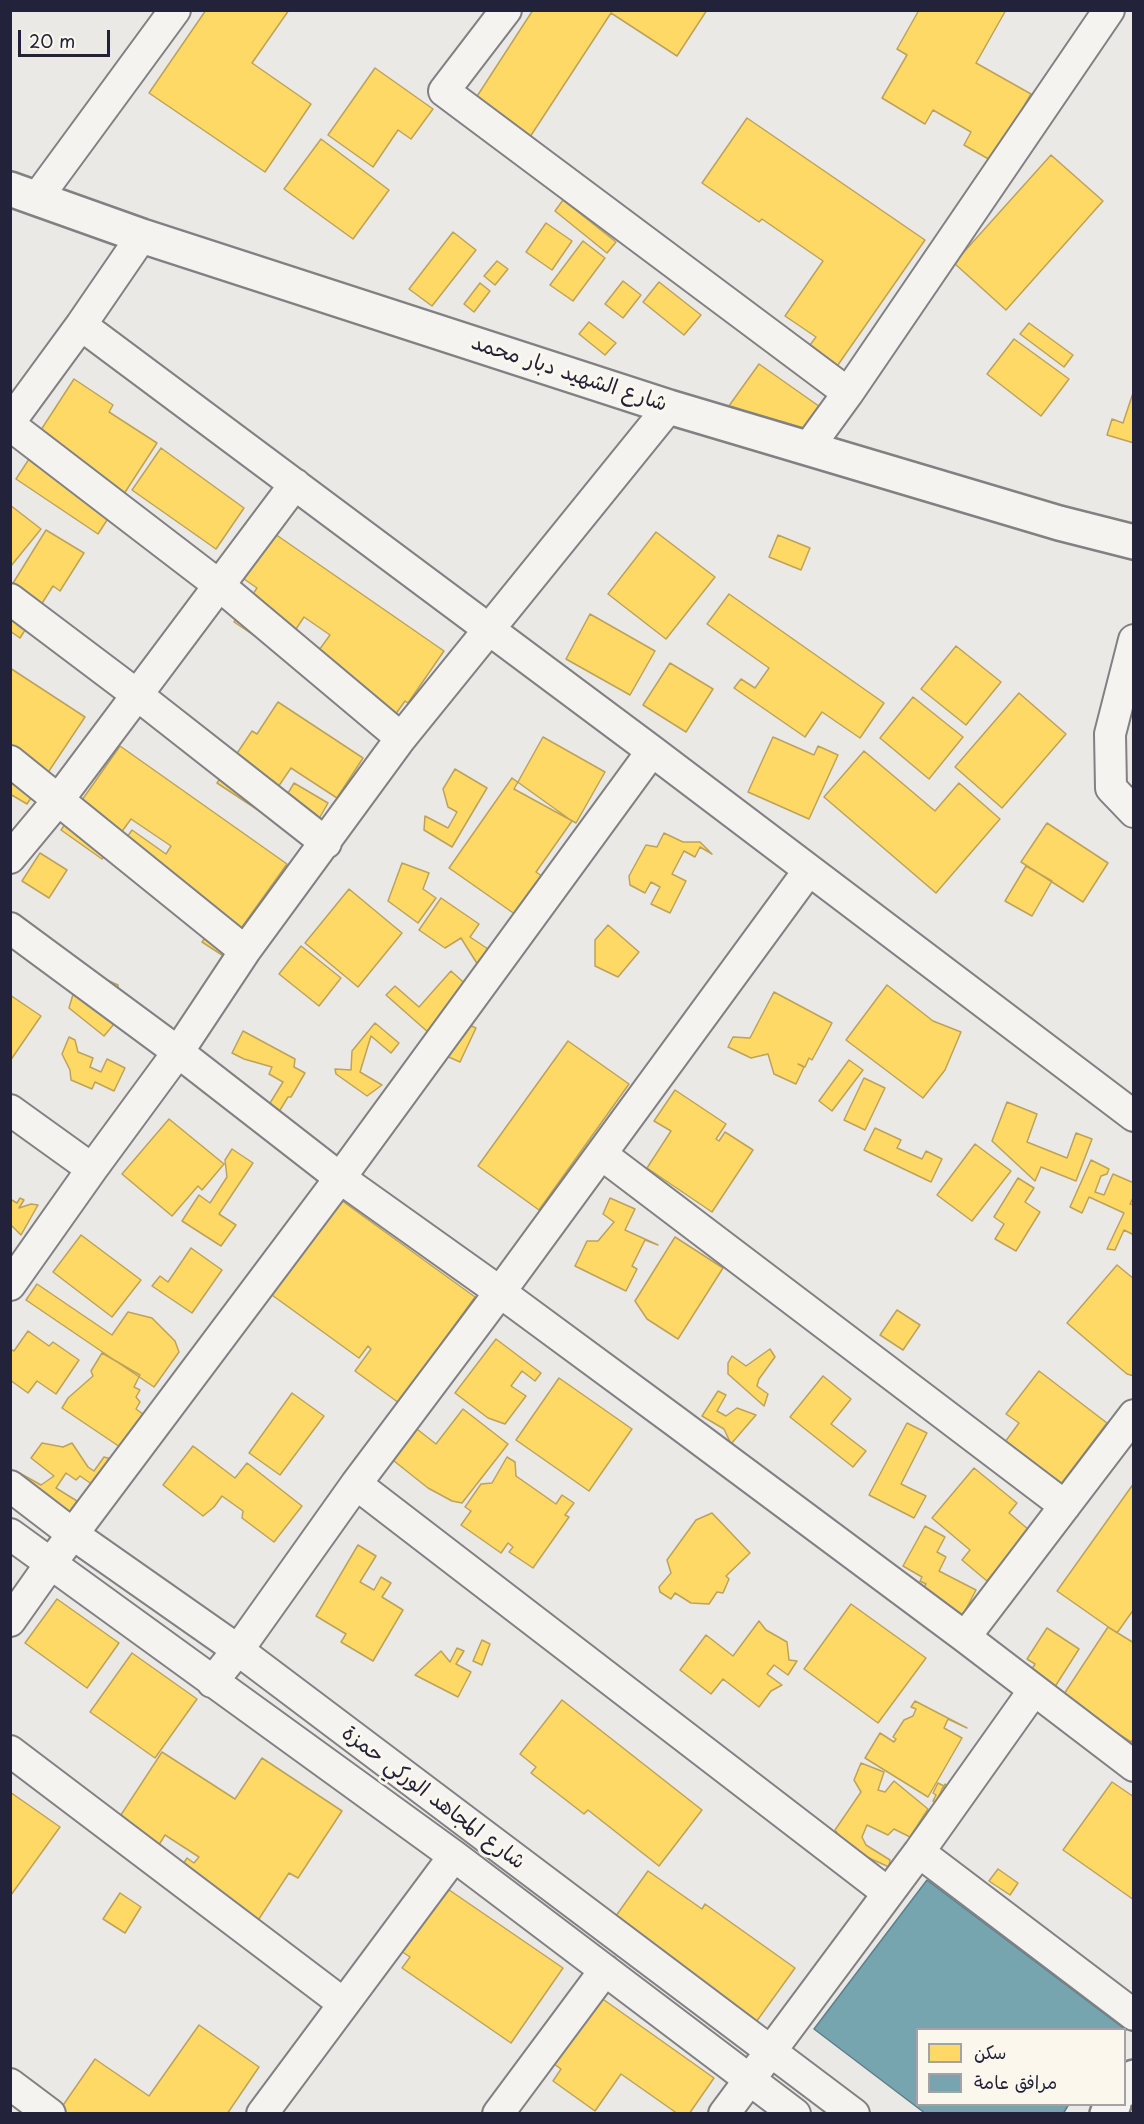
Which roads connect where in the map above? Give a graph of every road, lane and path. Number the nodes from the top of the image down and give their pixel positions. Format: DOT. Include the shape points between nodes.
graph roads {
  1 [pos="175,10"];
  2 [pos="506,10"];
  3 [pos="1109,10"];
  4 [pos="24,193"];
  5 [pos="142,236"];
  6 [pos="81,325"];
  7 [pos="848,393"];
  8 [pos="669,407"];
  9 [pos="10,424"];
  10 [pos="807,448"];
  11 [pos="295,484"];
  12 [pos="1134,542"];
  13 [pos="220,586"];
  14 [pos="10,599"];
  15 [pos="489,629"];
  16 [pos="1134,640"];
  17 [pos="136,694"];
  18 [pos="401,738"];
  19 [pos="652,751"];
  20 [pos="10,761"];
  21 [pos="59,799"];
  22 [pos="1134,812"];
  23 [pos="326,843"];
  24 [pos="10,858"];
  25 [pos="809,870"];
  26 [pos="10,928"];
  27 [pos="245,951"];
  28 [pos="178,1052"];
  29 [pos="10,1110"];
  30 [pos="1134,1116"];
  31 [pos="601,1154"];
  32 [pos="92,1169"];
  33 [pos="340,1178"];
  34 [pos="10,1286"];
  35 [pos="500,1292"];
  36 [pos="1134,1415"];
  37 [pos="356,1484"];
  38 [pos="10,1486"];
  39 [pos="1065,1506"];
  40 [pos="10,1534"];
  41 [pos="74,1534"];
  42 [pos="51,1563"];
  43 [pos="10,1621"];
  44 [pos="965,1637"];
  45 [pos="238,1650"];
  46 [pos="212,1682"];
  47 [pos="1034,1690"];
  48 [pos="10,1751"];
  49 [pos="1134,1767"];
  50 [pos="919,1852"];
  51 [pos="454,1856"];
  52 [pos="888,1893"];
  53 [pos="605,1970"];
  54 [pos="344,2004"];
  55 [pos="1134,2015"];
  56 [pos="769,2051"];
  57 [pos="750,2079"];
  58 [pos="10,2084"];
  59 [pos="50,2114"];
  60 [pos="261,2114"];
  61 [pos="498,2114"];
  62 [pos="724,2114"];
  63 [pos="795,2114"];
  64 [pos="854,2114"];
  1 -- 4 [label="street"];
  2 -- 7 [label="street" via="444,90"];
  3 -- 7 [label="street"];
  4 -- 5 [label="street, شارع الشهيد دبار محمد"];
  5 -- 6 [label="street"];
  5 -- 8 [label="street, شارع الشهيد دبار محمد"];
  6 -- 9 [label="street"];
  6 -- 11 [label="street"];
  7 -- 10 [label="street"];
  8 -- 10 [label="street, شارع الشهيد دبار محمد"];
  8 -- 15 [label="street"];
  9 -- 13 [label="street"];
  10 -- 12 [label="street, شارع الشهيد دبار محمد"];
  11 -- 13 [label="street"];
  11 -- 15 [label="street"];
  13 -- 17 [label="street"];
  13 -- 18 [label="street"];
  14 -- 17 [label="street"];
  15 -- 18 [label="street"];
  15 -- 19 [label="street"];
  16 -- 22 [label="street" via="1110,734 1111,788"];
  17 -- 21 [label="street"];
  17 -- 23 [label="street"];
  18 -- 23 [label="street"];
  19 -- 25 [label="street"];
  19 -- 33 [label="street"];
  20 -- 21 [label="street"];
  21 -- 24 [label="street"];
  21 -- 27 [label="street"];
  23 -- 27 [label="street"];
  25 -- 30 [label="street"];
  25 -- 31 [label="street"];
  26 -- 28 [label="street"];
  27 -- 28 [label="street"];
  28 -- 32 [label="street"];
  28 -- 33 [label="street"];
  29 -- 32 [label="street"];
  31 -- 35 [label="street"];
  31 -- 39 [label="street"];
  32 -- 34 [label="street"];
  33 -- 35 [label="street"];
  33 -- 41 [label="street"];
  35 -- 37 [label="street"];
  35 -- 44 [label="street"];
  36 -- 39 [label="street"];
  37 -- 45 [label="street"];
  37 -- 52 [label="street"];
  38 -- 41 [label="street, شارع المجاهد الوركي حمزة"];
  39 -- 44 [label="street"];
  40 -- 42 [label="street, شارع المجاهد الوركي حمزة"];
  41 -- 42 [label="street"];
  41 -- 45 [label="street, شارع المجاهد الوركي حمزة"];
  42 -- 43 [label="street"];
  42 -- 46 [label="street, شارع المجاهد الوركي حمزة"];
  44 -- 47 [label="street"];
  45 -- 46 [label="street"];
  45 -- 56 [label="street, شارع المجاهد الوركي حمزة"];
  46 -- 51 [label="street, شارع المجاهد الوركي حمزة"];
  47 -- 49 [label="street"];
  47 -- 50 [label="street"];
  48 -- 54 [label="street"];
  50 -- 52 [label="street"];
  50 -- 55 [label="street"];
  51 -- 53 [label="street, شارع المجاهد الوركي حمزة"];
  51 -- 54 [label="street"];
  52 -- 56 [label="street"];
  53 -- 57 [label="street, شارع المجاهد الوركي حمزة"];
  53 -- 61 [label="street"];
  54 -- 60 [label="street"];
  56 -- 57 [label="street"];
  56 -- 64 [label="street, شارع المجاهد الوركي حمزة"];
  57 -- 62 [label="street"];
  57 -- 63 [label="street, شارع المجاهد الوركي حمزة"];
  58 -- 59 [label="street"];
}
